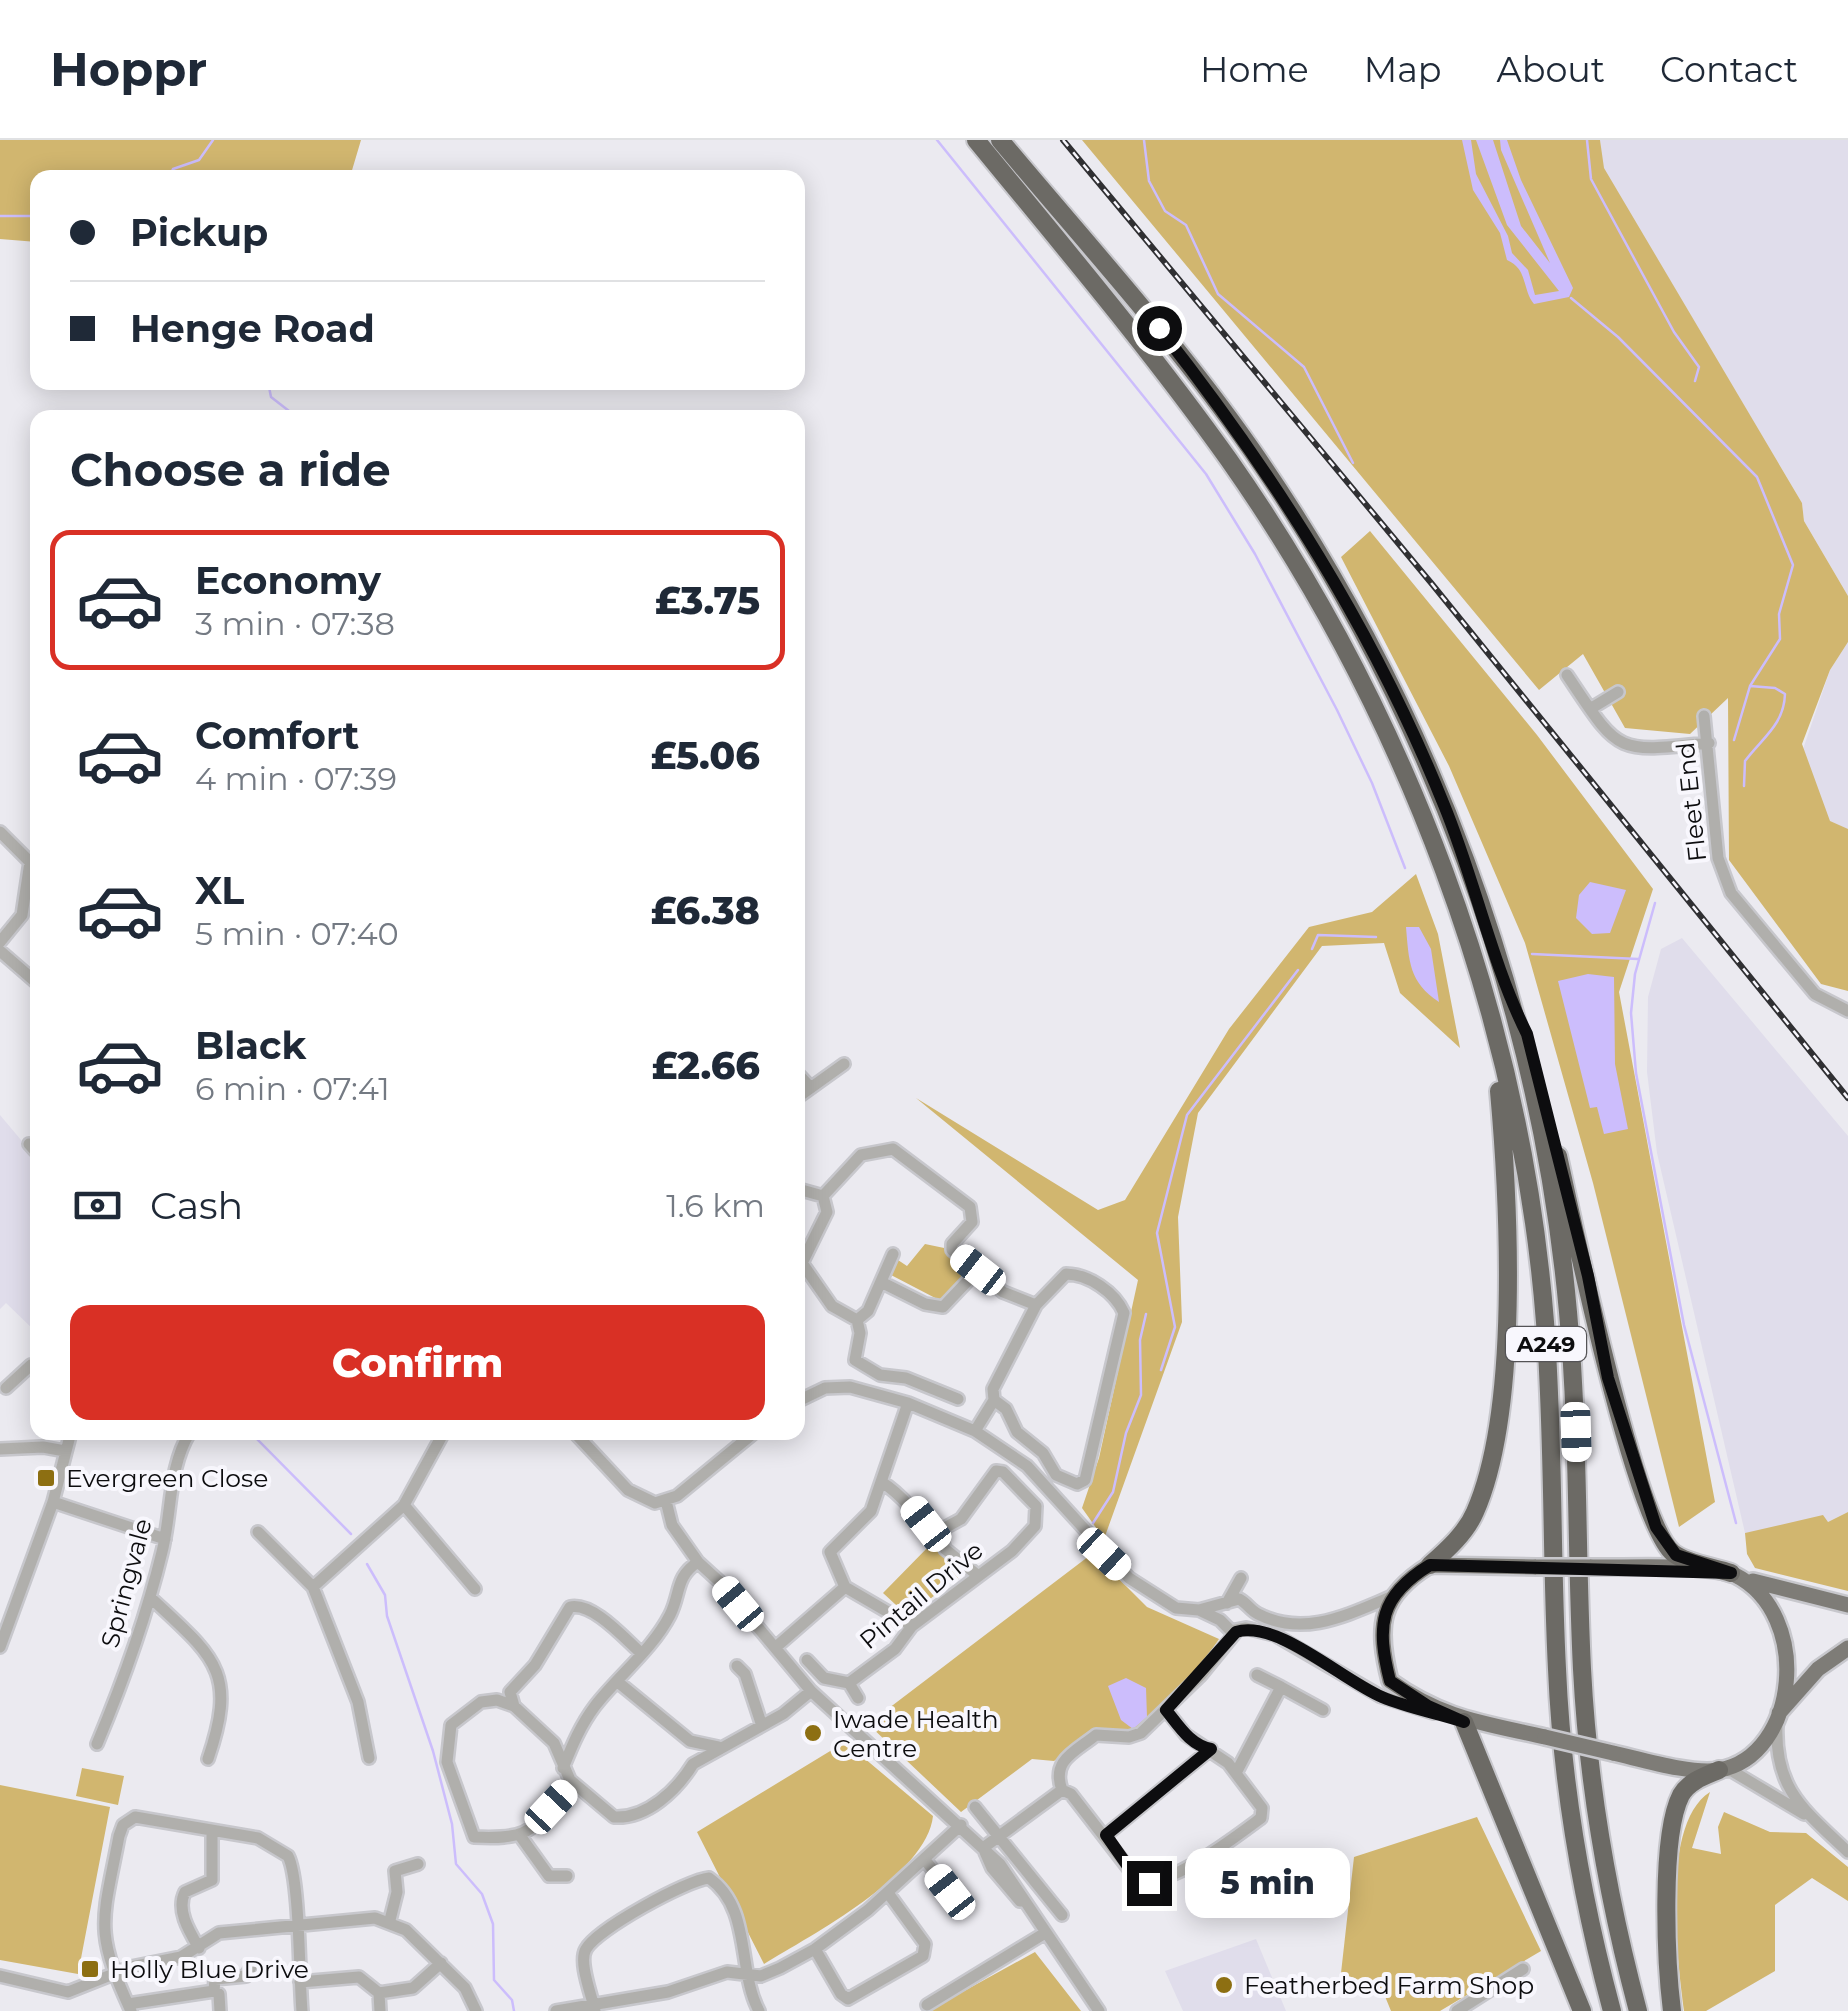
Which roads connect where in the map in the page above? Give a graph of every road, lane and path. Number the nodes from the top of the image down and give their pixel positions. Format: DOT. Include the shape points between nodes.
graph roads {
  1 [pos="976,140"];
  2 [pos="1000,140"];
  3 [pos="1567,676"];
  4 [pos="1618,692"];
  5 [pos="1590,709"];
  6 [pos="1704,716"];
  7 [pos="1709,743"];
  8 [pos="0,832"];
  9 [pos="0,942"];
  10 [pos="0,951"];
  11 [pos="30,977"];
  12 [pos="1511,1003"];
  13 [pos="1848,1010"];
  14 [pos="1490,1021"];
  15 [pos="844,1064"];
  16 [pos="805,1082"];
  17 [pos="811,1088"];
  18 [pos="805,1092"];
  19 [pos="805,1191"];
  20 [pos="823,1196"];
  21 [pos="893,1254"];
  22 [pos="805,1256"];
  23 [pos="805,1266"];
  24 [pos="978,1270"];
  25 [pos="881,1282"];
  26 [pos="1036,1305"];
  27 [pos="857,1320"];
  28 [pos="30,1366"];
  29 [pos="6,1388"];
  30 [pos="805,1393"];
  31 [pos="958,1399"];
  32 [pos="994,1400"];
  33 [pos="908,1403"];
  34 [pos="975,1430"];
  35 [pos="68,1440"];
  36 [pos="185,1440"];
  37 [pos="440,1440"];
  38 [pos="582,1440"];
  39 [pos="745,1440"];
  40 [pos="0,1450"];
  41 [pos="65,1451"];
  42 [pos="883,1483"];
  43 [pos="666,1501"];
  44 [pos="52,1502"];
  45 [pos="404,1505"];
  46 [pos="939,1531"];
  47 [pos="258,1532"];
  48 [pos="165,1540"];
  49 [pos="698,1562"];
  50 [pos="1430,1565"];
  51 [pos="1731,1573"];
  52 [pos="976,1574"];
  53 [pos="313,1587"];
  54 [pos="845,1587"];
  55 [pos="475,1589"];
  56 [pos="1394,1596"];
  57 [pos="150,1598"];
  58 [pos="1228,1601"];
  59 [pos="1848,1605"];
  60 [pos="1250,1607"];
  61 [pos="1199,1610"];
  62 [pos="1222,1622"];
  63 [pos="912,1626"];
  64 [pos="1241,1630"];
  65 [pos="0,1647"];
  66 [pos="776,1647"];
  67 [pos="1848,1648"];
  68 [pos="1217,1651"];
  69 [pos="641,1652"];
  70 [pos="807,1660"];
  71 [pos="737,1666"];
  72 [pos="1257,1675"];
  73 [pos="619,1683"];
  74 [pos="849,1683"];
  75 [pos="1281,1687"];
  76 [pos="810,1691"];
  77 [pos="858,1698"];
  78 [pos="514,1706"];
  79 [pos="1166,1710"];
  80 [pos="1323,1710"];
  81 [pos="1777,1714"];
  82 [pos="1464,1722"];
  83 [pos="762,1723"];
  84 [pos="690,1741"];
  85 [pos="97,1744"];
  86 [pos="718,1747"];
  87 [pos="1211,1749"];
  88 [pos="368,1758"];
  89 [pos="208,1760"];
  90 [pos="693,1764"];
  91 [pos="1719,1770"];
  92 [pos="1236,1772"];
  93 [pos="566,1774"];
  94 [pos="1062,1790"];
  95 [pos="975,1806"];
  96 [pos="1812,1818"];
  97 [pos="961,1825"];
  98 [pos="212,1831"];
  99 [pos="1106,1835"];
  100 [pos="999,1837"];
  101 [pos="521,1838"];
  102 [pos="983,1848"];
  103 [pos="1848,1852"];
  104 [pos="925,1860"];
  105 [pos="418,1864"];
  106 [pos="566,1876"];
  107 [pos="950,1892"];
  108 [pos="888,1894"];
  109 [pos="1062,1915"];
  110 [pos="390,1920"];
  111 [pos="295,1926"];
  112 [pos="1045,1933"];
  113 [pos="199,1948"];
  114 [pos="815,1949"];
  115 [pos="441,1962"];
  116 [pos="252,1966"];
  117 [pos="1523,1968"];
  118 [pos="744,1973"];
  119 [pos="114,1974"];
  120 [pos="0,1976"];
  121 [pos="300,1982"];
  122 [pos="214,1992"];
  123 [pos="379,1993"];
  124 [pos="927,2005"];
  125 [pos="130,2008"];
  126 [pos="595,2009"];
  127 [pos="220,2011"];
  128 [pos="302,2011"];
  129 [pos="380,2011"];
  130 [pos="476,2011"];
  131 [pos="556,2011"];
  132 [pos="760,2011"];
  133 [pos="1099,2011"];
  134 [pos="1457,2011"];
  135 [pos="1582,2011"];
  136 [pos="1612,2011"];
  137 [pos="1638,2011"];
  138 [pos="1672,2011"];
  1 -- 14 [label="highway, A249" via="1142,344 1292,558 1400,766 1456,907"];
  2 -- 12 [label="highway, A249" via="1205,387 1331,573 1444,804"];
  3 -- 5 [label="street"];
  4 -- 5 [label="street"];
  5 -- 7 [label="street" via="1606,733 1628,748"];
  6 -- 7 [label="street, Fleet End"];
  7 -- 13 [label="street, Fleet End" via="1718,858 1731,893 1816,994"];
  8 -- 9 [label="street" via="30,862 22,915"];
  10 -- 11 [label="street"];
  12 -- 51 [label="highway, A249" via="1527,1034 1608,1378 1656,1527 1676,1555"];
  12 -- 137 [label="highway, A249" via="1548,1168 1566,1290 1591,1773 1606,1876"];
  14 -- 50 [label="highway, A249" via="1506,1229 1498,1418 1476,1512"];
  14 -- 136 [label="highway, A249" via="1513,1110 1544,1319 1563,1752 1584,1892"];
  15 -- 17 [label="street"];
  16 -- 17 [label="street"];
  17 -- 18 [label="street"];
  19 -- 20 [label="street"];
  20 -- 22 [label="street" via="828,1212"];
  20 -- 24 [label="street" via="861,1155 892,1149 970,1207 972,1222 952,1250"];
  21 -- 25 [label="street"];
  23 -- 27 [label="street" via="832,1306"];
  24 -- 25 [label="street" via="943,1307"];
  24 -- 26 [label="street" via="1003,1292"];
  25 -- 27 [label="street"];
  26 -- 32 [label="street" via="993,1389"];
  26 -- 32 [label="street" via="1066,1274 1079,1274 1124,1313 1086,1480 1077,1484 1056,1474"];
  27 -- 31 [label="street" via="856,1360"];
  28 -- 29 [label="street"];
  30 -- 33 [label="street" via="850,1387"];
  32 -- 34 [label="street"];
  33 -- 34 [label="street"];
  33 -- 42 [label="street"];
  34 -- 61 [label="street" via="1027,1466 1129,1578 1176,1608"];
  35 -- 41 [label="street"];
  36 -- 48 [label="street, Springvale"];
  37 -- 45 [label="street"];
  38 -- 43 [label="street" via="636,1496"];
  39 -- 43 [label="street"];
  40 -- 41 [label="street"];
  41 -- 44 [label="street"];
  42 -- 46 [label="street"];
  42 -- 54 [label="street" via="871,1510 830,1552"];
  43 -- 49 [label="street" via="672,1525"];
  44 -- 48 [label="street"];
  44 -- 65 [label="street"];
  45 -- 53 [label="street"];
  45 -- 55 [label="street"];
  46 -- 52 [label="street" via="945,1549"];
  46 -- 52 [label="street, Pintail Drive" via="961,1519 996,1471 1036,1506 1038,1520 1029,1533"];
  47 -- 53 [label="street"];
  48 -- 57 [label="street, Springvale"];
  49 -- 66 [label="street"];
  49 -- 69 [label="street" via="680,1578 670,1616"];
  50 -- 51 [label="main road, bridge"];
  50 -- 56 [label="main road"];
  51 -- 59 [label="main road"];
  51 -- 81 [label="main road" via="1760,1590 1786,1639 1788,1678"];
  52 -- 63 [label="street, Pintail Drive"];
  53 -- 88 [label="street" via="358,1702"];
  54 -- 63 [label="street"];
  54 -- 66 [label="street"];
  56 -- 60 [label="street" via="1317,1625 1281,1622"];
  56 -- 82 [label="main road" via="1380,1635 1390,1681"];
  57 -- 85 [label="street, Springvale"];
  57 -- 89 [label="street" via="192,1636 223,1688"];
  58 -- 60 [label="street"];
  58 -- 60 [label="street" via="1241,1578"];
  58 -- 61 [label="street"];
  58 -- 62 [label="street"];
  60 -- 64 [label="street"];
  61 -- 62 [label="street"];
  62 -- 64 [label="street"];
  62 -- 68 [label="street"];
  63 -- 74 [label="street, Pintail Drive"];
  64 -- 68 [label="street"];
  64 -- 82 [label="street" via="1275,1636 1380,1696"];
  66 -- 76 [label="street"];
  67 -- 81 [label="main road" via="1818,1669"];
  68 -- 79 [label="street"];
  69 -- 73 [label="street"];
  69 -- 78 [label="street" via="592,1612 570,1607 510,1692"];
  70 -- 74 [label="street, Pintail Drive" via="824,1678"];
  71 -- 83 [label="street"];
  72 -- 75 [label="street"];
  73 -- 84 [label="street"];
  73 -- 93 [label="street" via="568,1749"];
  74 -- 77 [label="street, Pintail Drive"];
  75 -- 80 [label="street"];
  75 -- 92 [label="street"];
  76 -- 83 [label="street"];
  76 -- 97 [label="street"];
  78 -- 93 [label="street" via="554,1744"];
  78 -- 101 [label="street" via="481,1702 466,1712 451,1725 447,1762 474,1837"];
  79 -- 87 [label="street" via="1186,1735"];
  79 -- 94 [label="street" via="1141,1733 1096,1735 1059,1764"];
  81 -- 91 [label="main road" via="1763,1740"];
  81 -- 96 [label="street" via="1777,1764"];
  82 -- 91 [label="main road, bridge"];
  82 -- 135 [label="highway"];
  83 -- 86 [label="street"];
  84 -- 86 [label="street"];
  84 -- 90 [label="street"];
  86 -- 90 [label="street"];
  87 -- 92 [label="street"];
  87 -- 99 [label="street"];
  90 -- 93 [label="street" via="636,1817 614,1818"];
  91 -- 96 [label="street" via="1732,1771"];
  91 -- 138 [label="highway" via="1684,1791 1672,1820"];
  92 -- 99 [label="street" via="1262,1808 1261,1818 1188,1868 1139,1882"];
  93 -- 101 [label="street" via="569,1788"];
  94 -- 99 [label="street"];
  94 -- 100 [label="street"];
  95 -- 100 [label="street"];
  96 -- 103 [label="street"];
  97 -- 102 [label="street"];
  97 -- 104 [label="street"];
  98 -- 111 [label="street" via="258,1838 288,1856 296,1884"];
  98 -- 113 [label="street" via="212,1880 181,1900"];
  98 -- 119 [label="street" via="135,1816 123,1825 103,1906 103,1940"];
  100 -- 102 [label="street"];
  100 -- 109 [label="street"];
  101 -- 106 [label="street" via="553,1879"];
  102 -- 112 [label="street"];
  104 -- 107 [label="street"];
  104 -- 108 [label="street"];
  105 -- 110 [label="street" via="396,1871"];
  108 -- 114 [label="street"];
  108 -- 114 [label="street" via="925,1944 923,1956 848,1998"];
  110 -- 111 [label="street"];
  110 -- 115 [label="street"];
  111 -- 113 [label="street" via="219,1932"];
  111 -- 121 [label="street"];
  112 -- 124 [label="street" via="994,1971"];
  112 -- 133 [label="street"];
  113 -- 119 [label="street"];
  114 -- 118 [label="street" via="761,1976"];
  115 -- 123 [label="street" via="413,1988"];
  115 -- 130 [label="street"];
  116 -- 122 [label="street" via="246,1976 215,1978"];
  117 -- 134 [label="street"];
  118 -- 126 [label="street"];
  118 -- 126 [label="street" via="742,1931 720,1885 699,1879 588,1946 584,1958"];
  118 -- 132 [label="street"];
  119 -- 120 [label="street" via="68,1992"];
  119 -- 125 [label="street"];
  121 -- 123 [label="street" via="359,1976"];
  121 -- 128 [label="street"];
  122 -- 125 [label="street"];
  122 -- 127 [label="street"];
  123 -- 129 [label="street"];
  126 -- 131 [label="street"];
}
